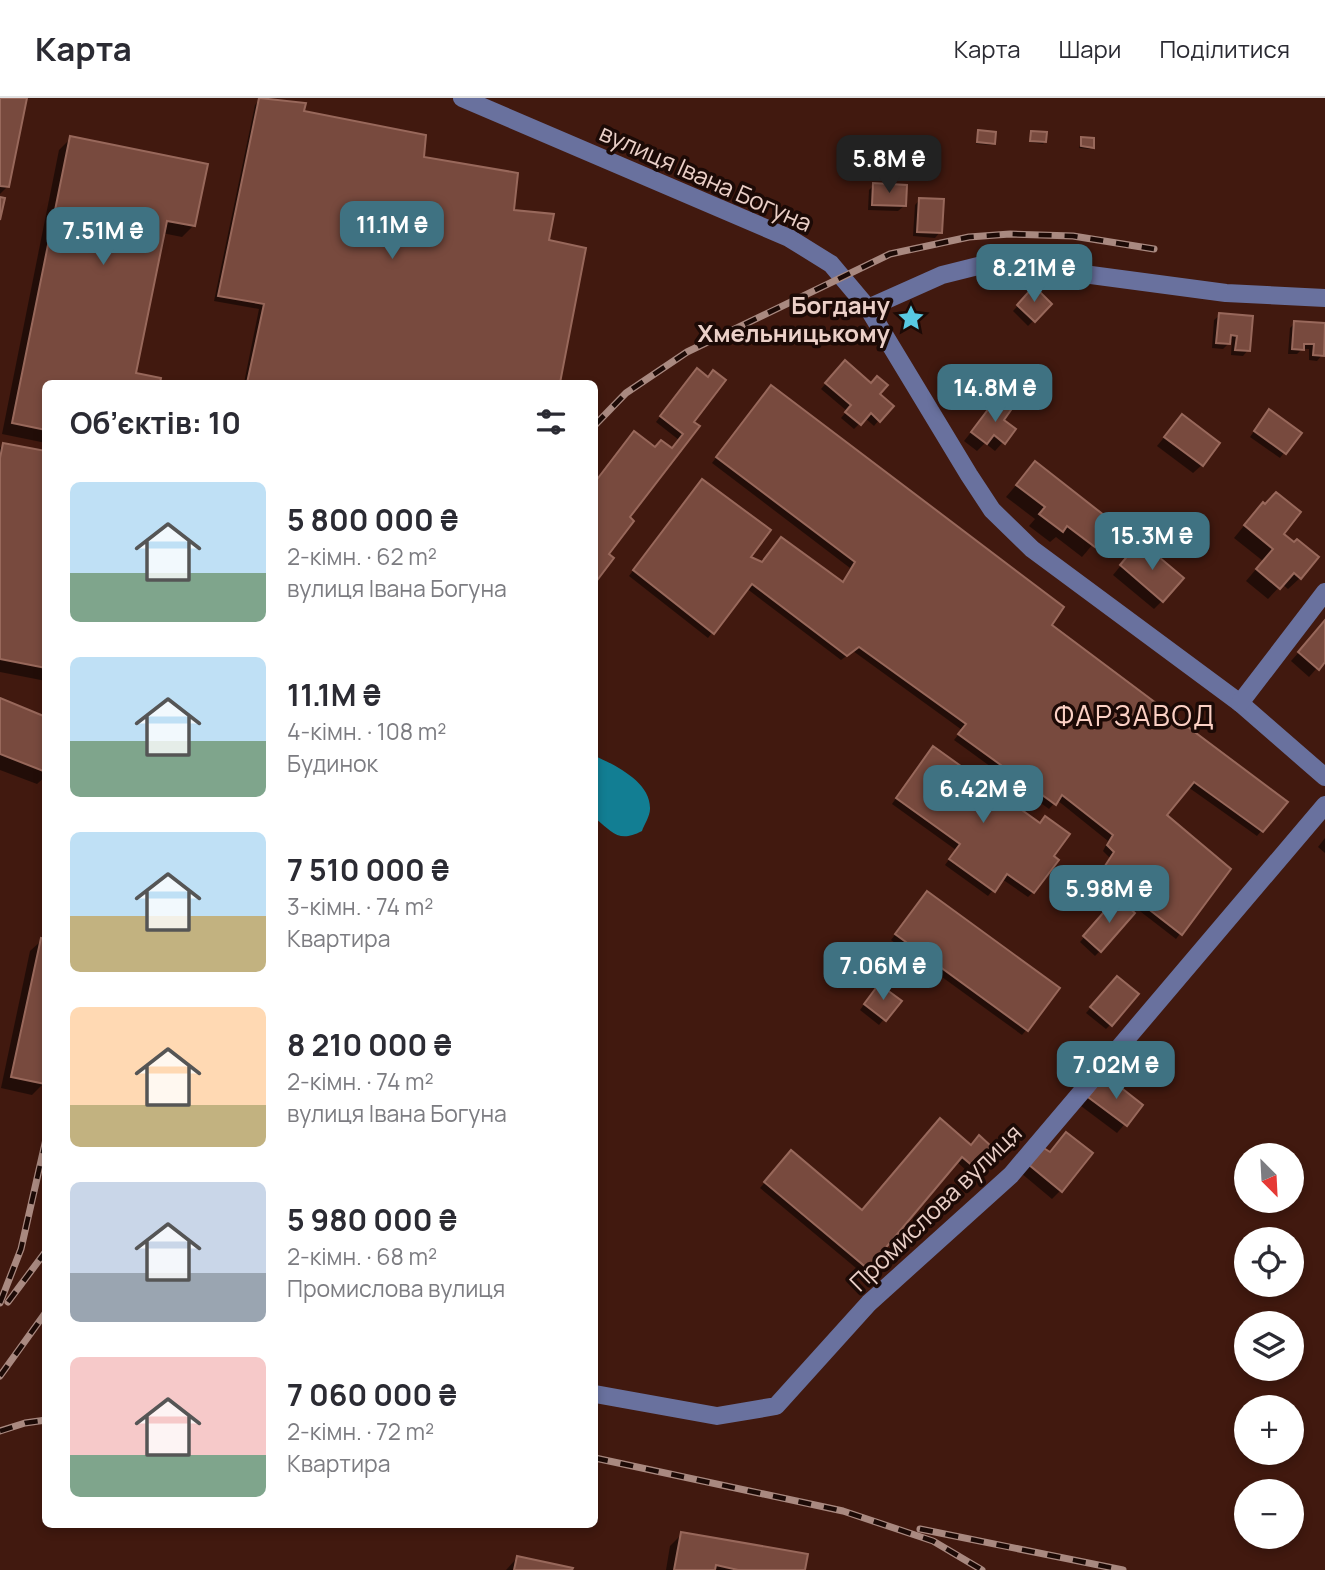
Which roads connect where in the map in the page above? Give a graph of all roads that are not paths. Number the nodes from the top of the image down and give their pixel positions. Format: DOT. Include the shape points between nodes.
graph roads {
  1 [pos="462,98"];
  2 [pos="1325,298"];
  3 [pos="868,308"];
  4 [pos="1325,592"];
  5 [pos="1240,703"];
  6 [pos="1325,776"];
  7 [pos="1325,805"];
  8 [pos="598,1395"];
  1 -- 3 [label="street, вулиця Івана Богуна" via="789,238 831,264"];
  2 -- 3 [label="street" via="1226,293 986,264 942,275"];
  3 -- 5 [label="street, вулиця Івана Богуна" via="992,510 1032,548"];
  4 -- 5 [label="street"];
  5 -- 6 [label="street, вулиця Івана Богуна"];
  7 -- 8 [label="street, Промислова вулиця" via="1011,1175 869,1303 776,1406 716,1416"];
}
